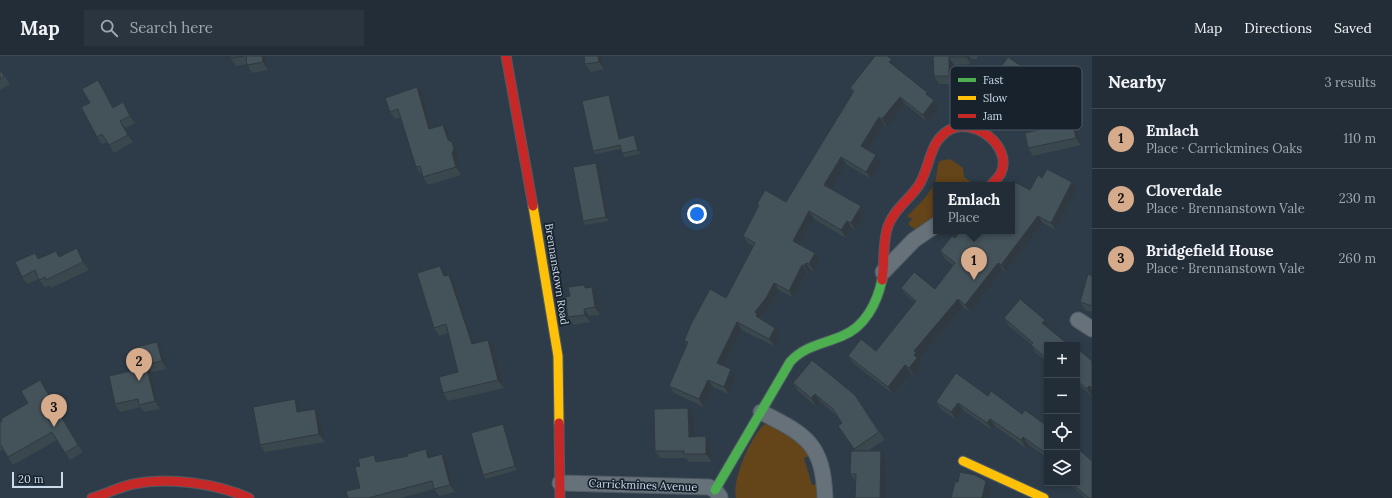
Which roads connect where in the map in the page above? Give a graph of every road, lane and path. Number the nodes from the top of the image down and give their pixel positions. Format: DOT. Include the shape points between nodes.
graph roads {
  1 [pos="506,56"];
  2 [pos="950,130"];
  3 [pos="982,130"];
  4 [pos="996,182"];
  5 [pos="933,227"];
  6 [pos="883,272"];
  7 [pos="1078,320"];
  8 [pos="1092,329"];
  9 [pos="761,412"];
  10 [pos="963,461"];
  11 [pos="560,482"];
  12 [pos="717,494"];
  13 [pos="1024,495"];
  14 [pos="92,498"];
  15 [pos="249,498"];
  16 [pos="560,498"];
  17 [pos="825,498"];
  18 [pos="1044,498"];
  1 -- 11 [label="street, Brennanstown Road" via="558,356"];
  2 -- 6 [label="street" via="936,142 923,179 892,218 883,249"];
  3 -- 4 [label="street" via="995,140 1001,150 1001,172"];
  5 -- 6 [label="street" via="914,240"];
  6 -- 9 [label="street" via="876,296 862,322 852,331 809,346 795,357"];
  7 -- 8 [label="street"];
  9 -- 12 [label="street" via="732,461"];
  9 -- 17 [label="street" via="798,431 809,440 820,466"];
  10 -- 13 [label="street"];
  11 -- 12 [label="street, Carrickmines Avenue" via="703,487"];
  11 -- 16 [label="street, Brennanstown Road"];
  13 -- 18 [label="street"];
  14 -- 15 [label="street" via="134,484 186,483 239,492"];
}
